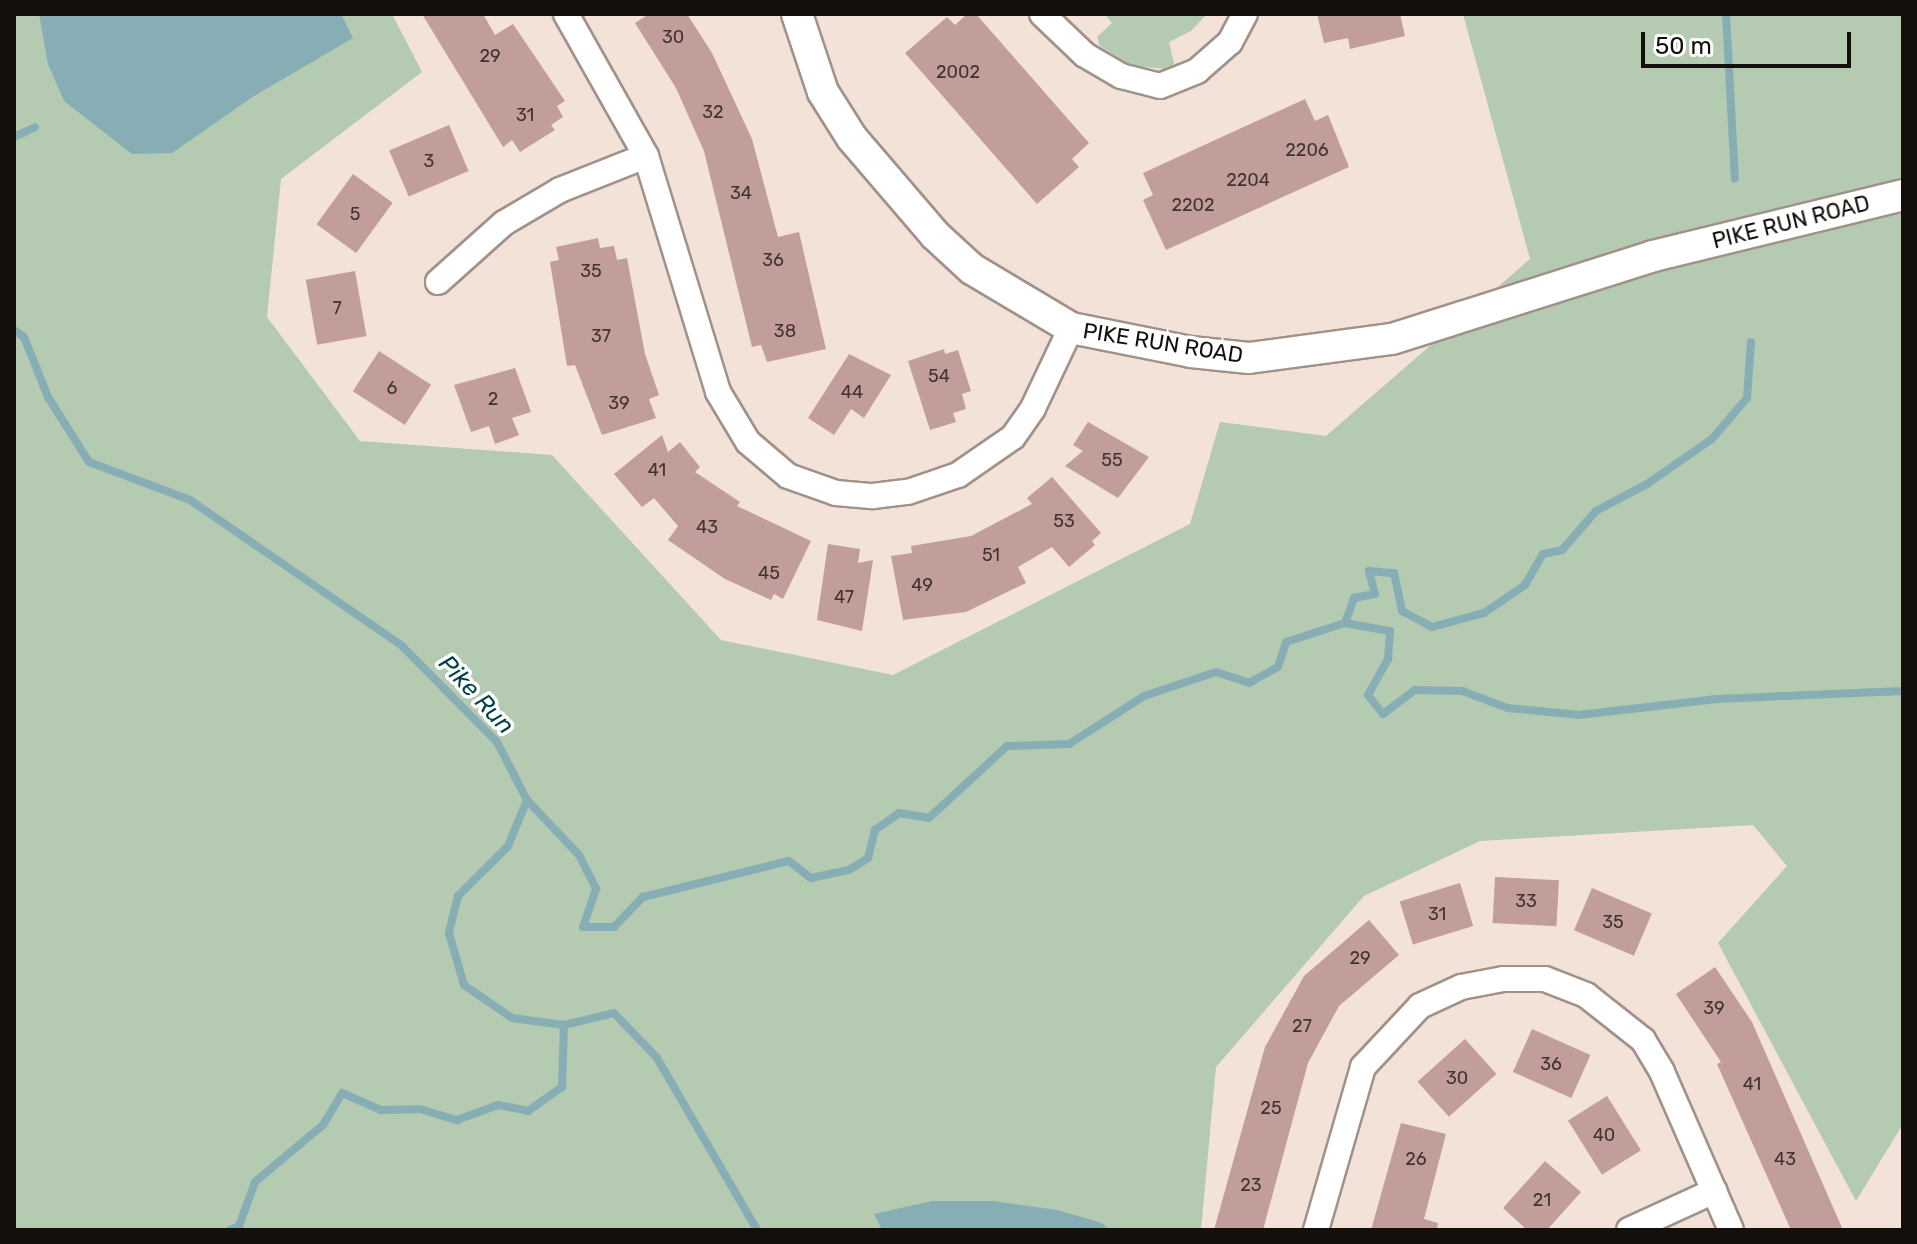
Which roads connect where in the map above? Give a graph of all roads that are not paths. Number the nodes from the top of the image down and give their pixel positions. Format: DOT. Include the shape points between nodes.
graph roads {
  1 [pos="566,14"];
  2 [pos="797,14"];
  3 [pos="1042,14"];
  4 [pos="1245,14"];
  5 [pos="646,156"];
  6 [pos="1903,195"];
  7 [pos="438,282"];
  8 [pos="1071,328"];
  9 [pos="1714,1191"];
  10 [pos="1316,1230"];
  11 [pos="1629,1230"];
  12 [pos="1731,1230"];
  1 -- 5 [label="street"];
  2 -- 8 [label="street, PIKE RUN ROAD" via="823,92 852,138 935,235 972,269"];
  3 -- 4 [label="street" via="1085,55 1121,76 1160,86 1197,71 1230,42"];
  5 -- 7 [label="street" via="560,190 504,223"];
  5 -- 8 [label="street" via="718,392 748,442 788,476 836,493 873,496 908,492 958,475 1013,437 1033,408"];
  6 -- 8 [label="street, PIKE RUN ROAD" via="1653,256 1392,339 1321,352 1249,358"];
  9 -- 10 [label="street" via="1643,1040 1586,995 1545,979 1503,979 1461,987 1420,1006 1363,1067"];
  9 -- 11 [label="street"];
  9 -- 12 [label="street"];
}
